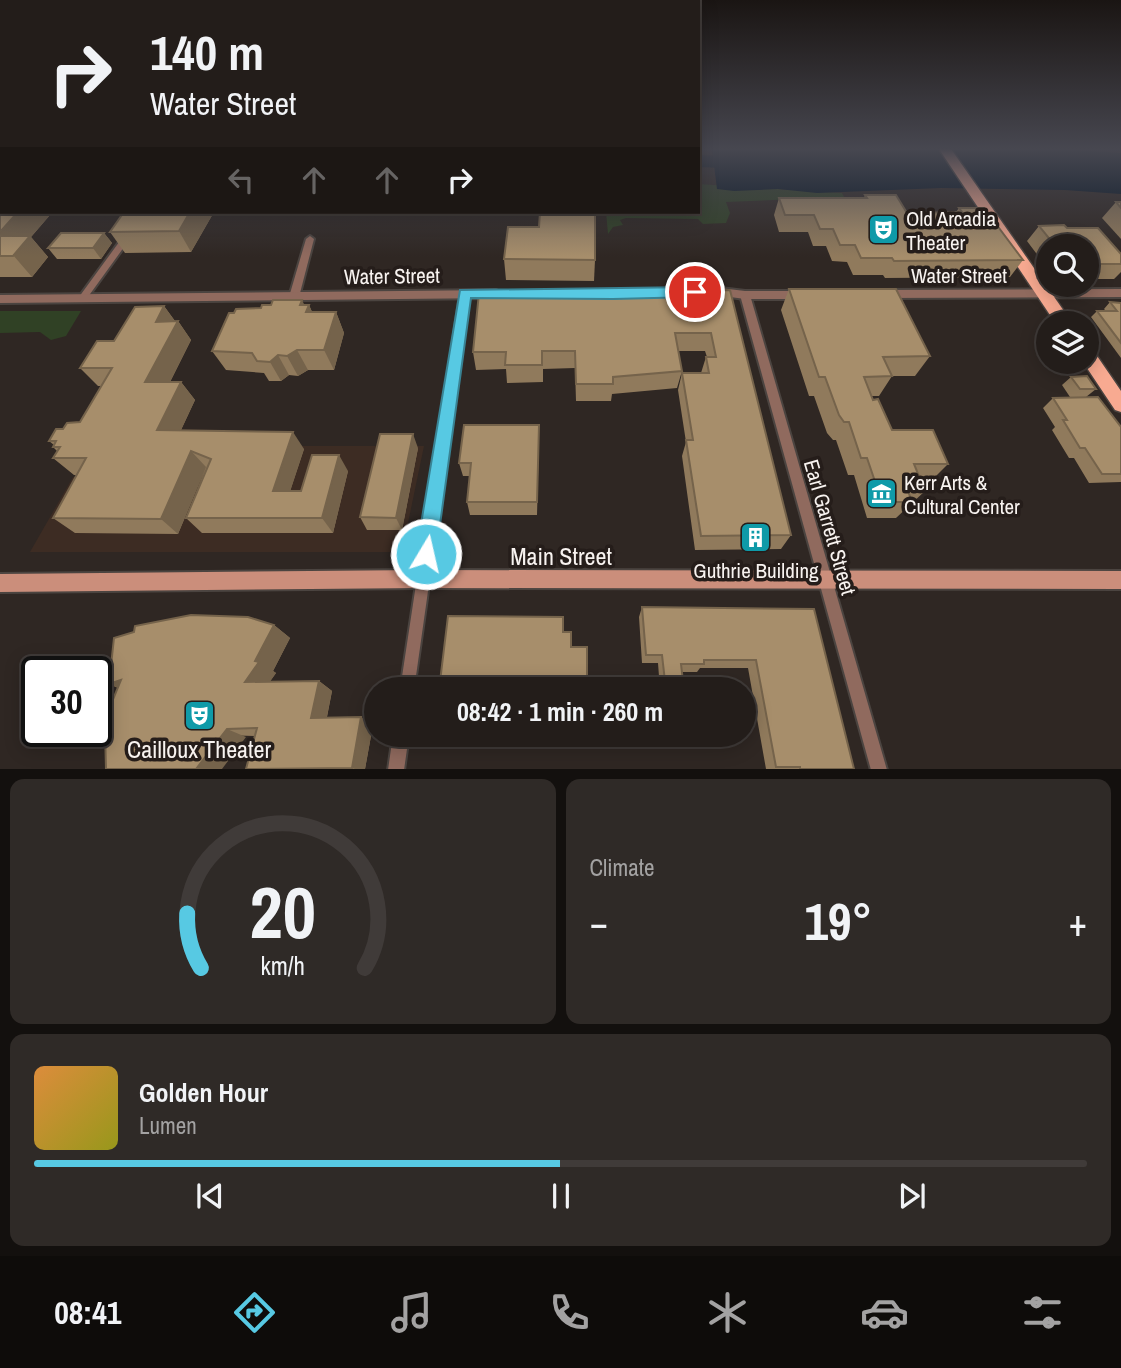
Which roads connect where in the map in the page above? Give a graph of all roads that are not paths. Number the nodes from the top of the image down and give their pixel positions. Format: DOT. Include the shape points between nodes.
graph roads {
  1 [pos="971,185"];
  2 [pos="134,228"];
  3 [pos="310,239"];
  4 [pos="1036,281"];
  5 [pos="695,292"];
  6 [pos="465,293"];
  7 [pos="1036,293"];
  8 [pos="1099,293"];
  9 [pos="1121,293"];
  10 [pos="508,294"];
  11 [pos="745,295"];
  12 [pos="817,295"];
  13 [pos="867,295"];
  14 [pos="294,298"];
  15 [pos="0,299"];
  16 [pos="82,299"];
  17 [pos="1099,373"];
  18 [pos="1121,405"];
  19 [pos="422,579"];
  20 [pos="825,579"];
  21 [pos="1121,580"];
  22 [pos="0,583"];
  23 [pos="409,677"];
  24 [pos="399,747"];
  25 [pos="396,769"];
  26 [pos="878,769"];
  1 -- 4 [label="main road"];
  2 -- 16 [label="street"];
  3 -- 14 [label="street"];
  5 -- 11 [label="street"];
  6 -- 10 [label="street, Water Street"];
  6 -- 14 [label="street, Water Street"];
  6 -- 19 [label="street"];
  7 -- 13 [label="street, Water Street"];
  8 -- 9 [label="street, Water Street"];
  11 -- 12 [label="street"];
  11 -- 20 [label="street, Earl Garrett Street"];
  14 -- 16 [label="street, Water Street"];
  15 -- 16 [label="street, Water Street"];
  17 -- 18 [label="main road"];
  19 -- 20 [label="main road, Main Street"];
  19 -- 22 [label="main road, Main Street"];
  19 -- 23 [label="street"];
  20 -- 21 [label="main road, Main Street"];
  20 -- 26 [label="street, Earl Garrett Street"];
  24 -- 25 [label="street"];
}
